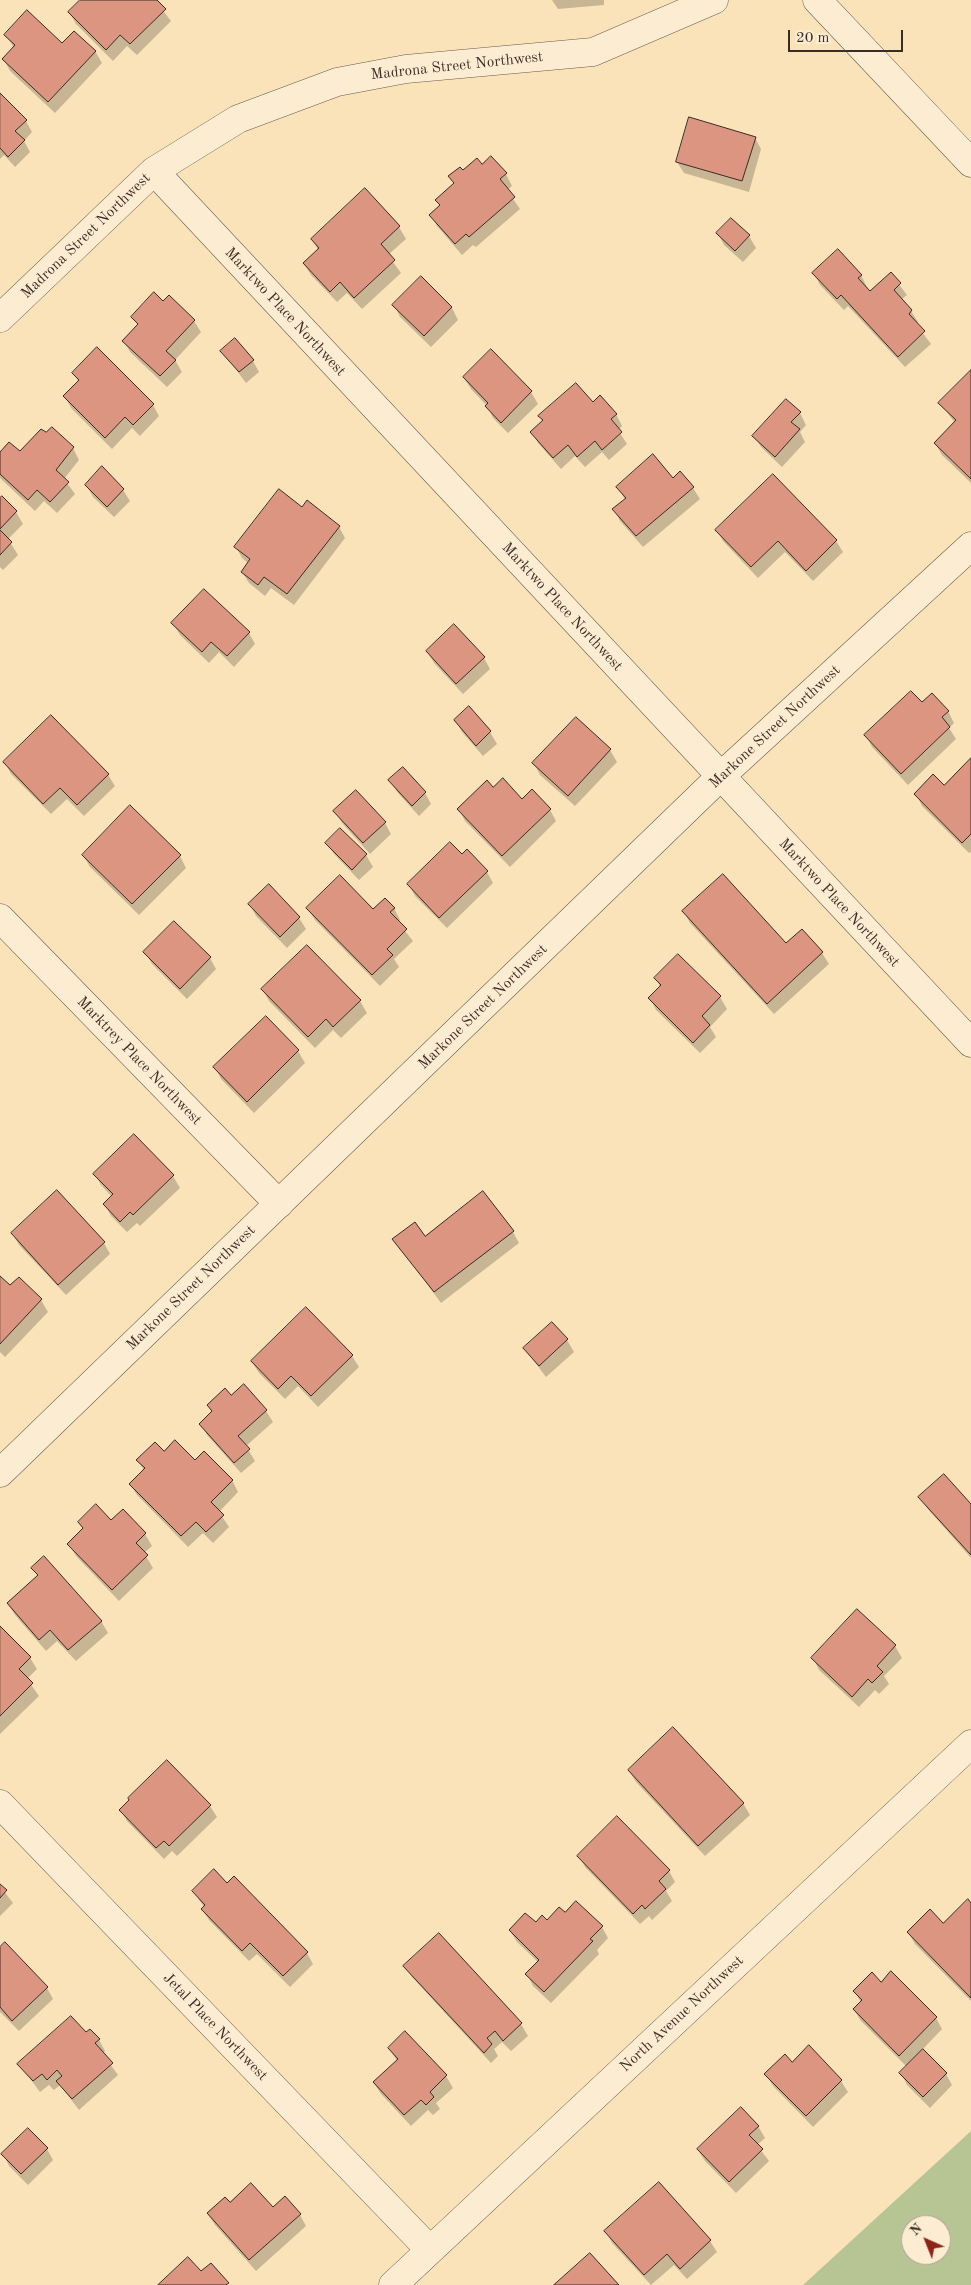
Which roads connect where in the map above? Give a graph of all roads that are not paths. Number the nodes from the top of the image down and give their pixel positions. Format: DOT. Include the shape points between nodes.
graph roads {
  1 [pos="714,0"];
  2 [pos="820,1"];
  3 [pos="971,163"];
  4 [pos="154,171"];
  5 [pos="0,318"];
  6 [pos="971,546"];
  7 [pos="721,776"];
  8 [pos="0,918"];
  9 [pos="971,1043"];
  10 [pos="279,1204"];
  11 [pos="0,1473"];
  12 [pos="971,1744"];
  13 [pos="0,1804"];
  14 [pos="430,2250"];
  15 [pos="393,2285"];
  1 -- 4 [label="street, Madrona Street Northwest" via="593,52 406,69 337,82 238,119"];
  2 -- 3 [label="street"];
  4 -- 5 [label="street, Madrona Street Northwest"];
  4 -- 7 [label="street, Marktwo Place Northwest"];
  6 -- 7 [label="street, Markone Street Northwest"];
  7 -- 9 [label="street, Marktwo Place Northwest"];
  7 -- 10 [label="street, Markone Street Northwest"];
  8 -- 10 [label="street, Marktrey Place Northwest"];
  10 -- 11 [label="street, Markone Street Northwest"];
  12 -- 14 [label="street, North Avenue Northwest"];
  13 -- 14 [label="street, Jetal Place Northwest"];
  14 -- 15 [label="street, North Avenue Northwest"];
}
